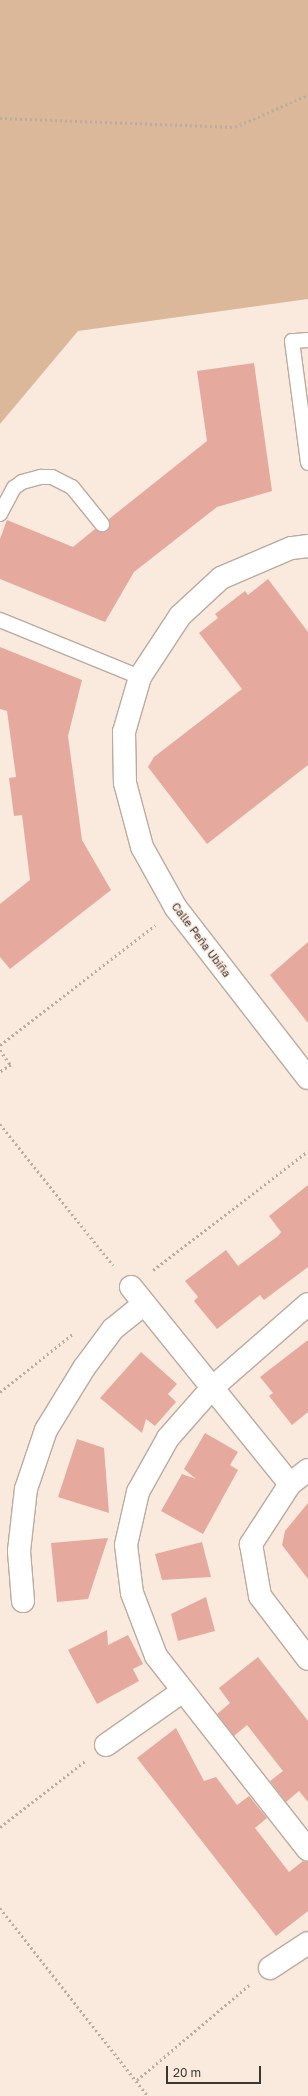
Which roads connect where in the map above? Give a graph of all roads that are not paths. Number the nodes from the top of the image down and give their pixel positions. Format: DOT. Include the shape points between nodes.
graph roads {
  1 [pos="308,340"];
  2 [pos="308,463"];
  3 [pos="0,514"];
  4 [pos="102,524"];
  5 [pos="308,546"];
  6 [pos="0,620"];
  7 [pos="140,677"];
  8 [pos="308,1078"];
  9 [pos="308,1304"];
  10 [pos="212,1388"];
  11 [pos="308,1470"];
  12 [pos="290,1484"];
  13 [pos="23,1601"];
  14 [pos="308,1659"];
  15 [pos="183,1691"];
  16 [pos="106,1745"];
  17 [pos="308,1850"];
  18 [pos="308,1943"];
  19 [pos="270,1968"];
  1 -- 2 [label="lane" via="292,341"];
  3 -- 4 [label="lane" via="14,488 22,482 41,477 52,478 72,487"];
  5 -- 7 [label="street, Calle Peña Ubiña" via="291,548 221,578 180,616"];
  6 -- 7 [label="lane"];
  7 -- 8 [label="street, Calle Peña Ubiña" via="124,732 126,783 142,847 176,908"];
  9 -- 10 [label="street"];
  10 -- 12 [label="street"];
  10 -- 13 [label="street" via="138,1296 84,1368 46,1430 26,1489 19,1551"];
  10 -- 15 [label="street" via="168,1438 138,1492 126,1545 132,1593 156,1656"];
  11 -- 12 [label="street"];
  12 -- 14 [label="street" via="251,1544 260,1596"];
  15 -- 16 [label="street"];
  15 -- 17 [label="street"];
  18 -- 19 [label="street"];
}
